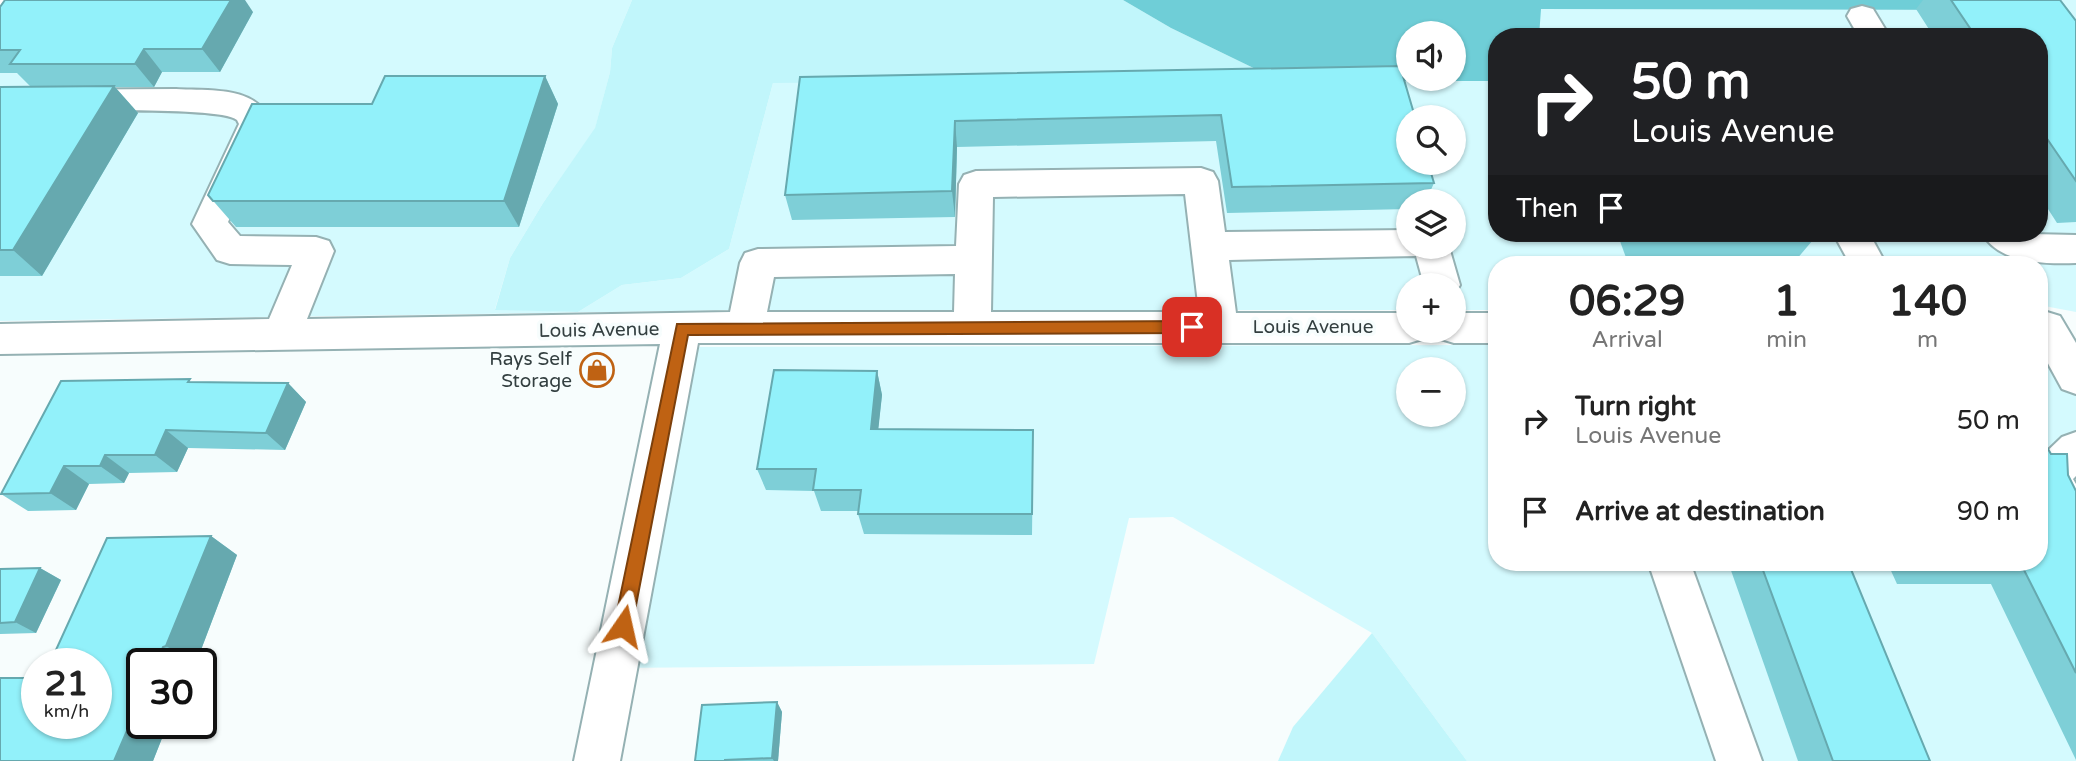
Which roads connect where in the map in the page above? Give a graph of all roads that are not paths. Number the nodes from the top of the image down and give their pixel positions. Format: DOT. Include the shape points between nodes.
graph roads {
  1 [pos="0,101"];
  2 [pos="2012,242"];
  3 [pos="1396,244"];
  4 [pos="1209,246"];
  5 [pos="2076,249"];
  6 [pos="974,260"];
  7 [pos="746,327"];
  8 [pos="972,327"];
  9 [pos="1219,327"];
  10 [pos="1466,327"];
  11 [pos="682,328"];
  12 [pos="1396,328"];
  13 [pos="1488,328"];
  14 [pos="2054,328"];
  15 [pos="282,334"];
  16 [pos="0,339"];
  17 [pos="2076,378"];
  18 [pos="2076,449"];
  19 [pos="2076,524"];
  20 [pos="1672,571"];
  21 [pos="597,761"];
  22 [pos="1739,761"];
  1 -- 15 [label="street" via="176,100 226,103 252,114 255,124 210,224 230,250 316,251"];
  2 -- 5 [label="street" via="2037,250"];
  3 -- 4 [label="street"];
  4 -- 6 [label="street" via="1201,181 976,184"];
  4 -- 9 [label="street"];
  6 -- 7 [label="street" via="758,263"];
  6 -- 8 [label="street"];
  7 -- 8 [label="street, Louis Avenue"];
  7 -- 11 [label="street, Louis Avenue"];
  8 -- 9 [label="street, Louis Avenue"];
  9 -- 12 [label="street, Louis Avenue"];
  10 -- 13 [label="street"];
  11 -- 15 [label="street, Louis Avenue"];
  11 -- 21 [label="street"];
  14 -- 17 [label="street"];
  15 -- 16 [label="street, Louis Avenue"];
  18 -- 19 [label="street" via="2050,475"];
  20 -- 22 [label="street"];
}
